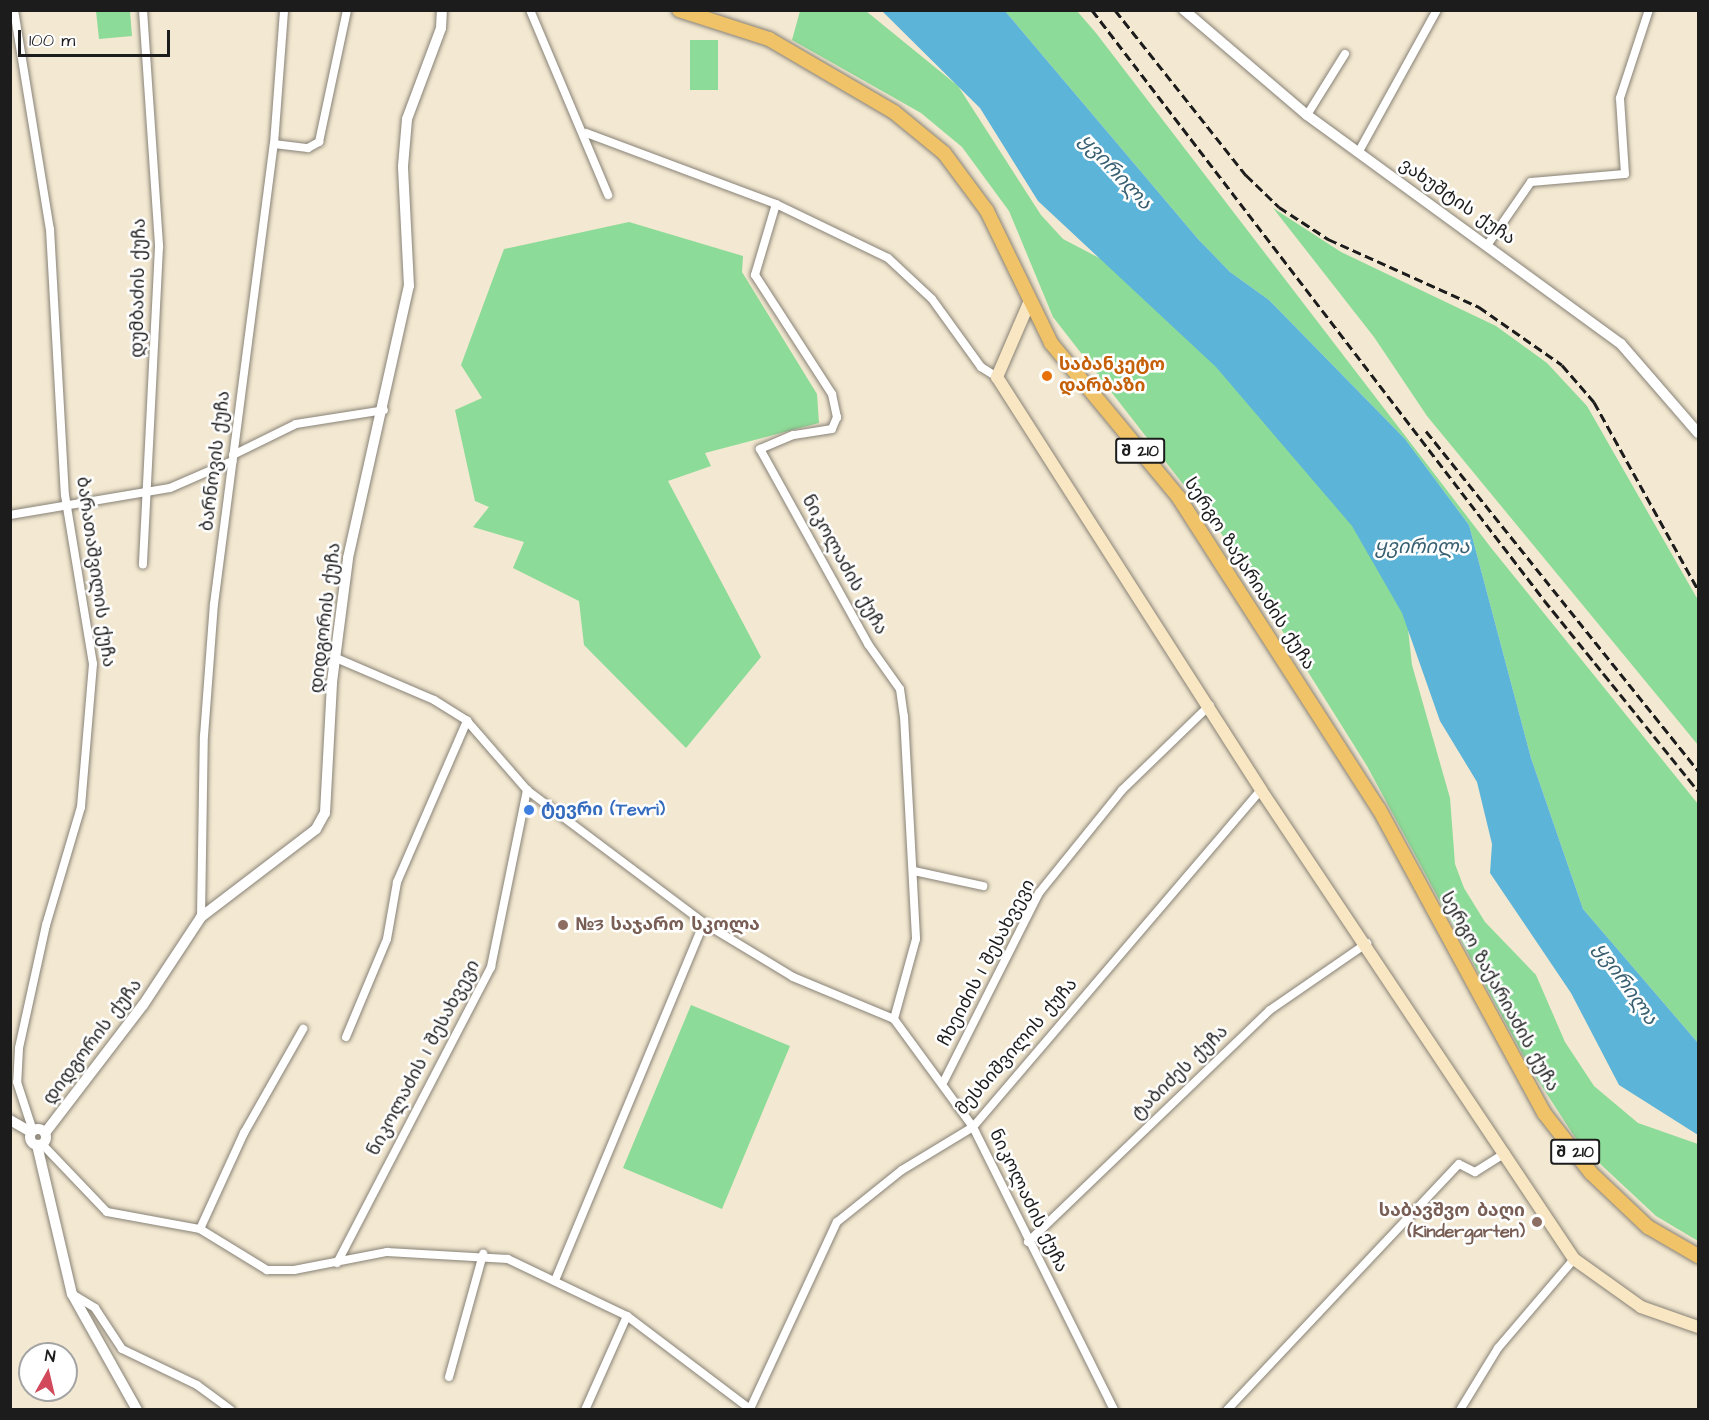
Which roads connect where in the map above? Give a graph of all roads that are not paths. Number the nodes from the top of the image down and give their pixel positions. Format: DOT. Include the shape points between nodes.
graph roads {
  1 [pos="14,10"];
  2 [pos="143,10"];
  3 [pos="284,10"];
  4 [pos="347,10"];
  5 [pos="442,10"];
  6 [pos="530,10"];
  7 [pos="679,10"];
  8 [pos="1184,10"];
  9 [pos="1437,10"];
  10 [pos="1649,10"];
  11 [pos="1345,54"];
  12 [pos="1307,115"];
  13 [pos="586,133"];
  14 [pos="274,144"];
  15 [pos="1358,153"];
  16 [pos="608,195"];
  17 [pos="776,204"];
  18 [pos="1488,244"];
  19 [pos="1029,303"];
  20 [pos="997,377"];
  21 [pos="384,410"];
  22 [pos="1698,434"];
  23 [pos="233,458"];
  24 [pos="145,494"];
  25 [pos="67,507"];
  26 [pos="10,515"];
  27 [pos="143,565"];
  28 [pos="336,658"];
  29 [pos="1210,705"];
  30 [pos="467,721"];
  31 [pos="527,790"];
  32 [pos="1261,790"];
  33 [pos="914,871"];
  34 [pos="983,886"];
  35 [pos="201,916"];
  36 [pos="704,923"];
  37 [pos="1367,943"];
  38 [pos="894,1019"];
  39 [pos="303,1029"];
  40 [pos="346,1037"];
  41 [pos="944,1081"];
  42 [pos="10,1120"];
  43 [pos="973,1127"];
  44 [pos="32,1132"];
  45 [pos="41,1141"];
  46 [pos="1507,1153"];
  47 [pos="200,1229"];
  48 [pos="1028,1242"];
  49 [pos="483,1254"];
  50 [pos="1698,1256"];
  51 [pos="1574,1259"];
  52 [pos="337,1263"];
  53 [pos="556,1278"];
  54 [pos="72,1294"];
  55 [pos="627,1316"];
  56 [pos="1698,1327"];
  57 [pos="449,1377"];
  58 [pos="750,1409"];
  59 [pos="137,1410"];
  60 [pos="231,1410"];
  61 [pos="585,1410"];
  62 [pos="1114,1410"];
  63 [pos="1227,1410"];
  64 [pos="1460,1410"];
  1 -- 25 [label="street, ბარათაშვილის ქუჩა" via="50,229"];
  2 -- 24 [label="street, დუმბაძის ქუჩა" via="159,247"];
  3 -- 14 [label="street, ბარნოვის ქუჩა"];
  4 -- 14 [label="street" via="319,142 308,148"];
  5 -- 21 [label="street, დიდგორის ქუჩა" via="441,28 407,119 403,166 409,286"];
  6 -- 13 [label="street"];
  7 -- 19 [label="main road, სერგო ზაქარიაძის ქუჩა / შ 210" via="769,39 894,112 944,153 987,211"];
  8 -- 12 [label="street, ვახუშტის ქუჩა"];
  9 -- 15 [label="street"];
  10 -- 18 [label="street" via="1620,98 1625,174 1532,183"];
  11 -- 12 [label="street"];
  12 -- 15 [label="street, ვახუშტის ქუჩა"];
  13 -- 16 [label="street"];
  13 -- 17 [label="street"];
  14 -- 23 [label="street, ბარნოვის ქუჩა"];
  15 -- 18 [label="street, ვახუშტის ქუჩა"];
  17 -- 20 [label="street" via="888,258 932,299 981,367"];
  17 -- 33 [label="street, ნიკოლაძის ქუჩა" via="755,275 832,394 837,417 832,429 793,435 760,449 868,644 900,689"];
  18 -- 22 [label="street, ვახუშტის ქუჩა" via="1621,344"];
  19 -- 20 [label="main road"];
  19 -- 50 [label="main road, სერგო ზაქარიაძის ქუჩა / შ 210" via="1051,343 1179,498 1258,617 1379,809 1544,1113 1592,1173 1647,1227"];
  20 -- 29 [label="main road"];
  21 -- 23 [label="street" via="296,424"];
  21 -- 28 [label="street, დიდგორის ქუჩა" via="350,547"];
  23 -- 24 [label="street" via="189,483"];
  23 -- 35 [label="street, ბარნოვის ქუჩა" via="204,736"];
  24 -- 25 [label="street"];
  24 -- 27 [label="street, დუმბაძის ქუჩა"];
  25 -- 26 [label="street"];
  25 -- 44 [label="street, ბარათაშვილის ქუჩა" via="92,656 90,737 81,807 46,925 19,1048 17,1082"];
  28 -- 30 [label="street, ნიკოლაძის ქუჩა" via="434,700"];
  28 -- 35 [label="street, დიდგორის ქუჩა" via="322,822"];
  29 -- 32 [label="main road"];
  29 -- 41 [label="street, ჩხეიძის I შესახვევი" via="1122,790 1039,893"];
  30 -- 31 [label="street, ნიკოლაძის ქუჩა"];
  30 -- 40 [label="street" via="397,882 387,939"];
  31 -- 36 [label="street, ნიკოლაძის ქუჩა"];
  31 -- 52 [label="street, ნიკოლაძის I შესახვევი" via="491,967"];
  32 -- 37 [label="main road"];
  32 -- 43 [label="street, მესხიშვილის ქუჩა"];
  33 -- 34 [label="street"];
  33 -- 38 [label="street, ნიკოლაძის ქუჩა" via="916,939"];
  35 -- 45 [label="street, დიდგორის ქუჩა" via="144,1005"];
  36 -- 38 [label="street, ნიკოლაძის ქუჩა" via="792,977"];
  36 -- 53 [label="street"];
  37 -- 46 [label="main road"];
  37 -- 48 [label="street, ტაბიძეს ქუჩა" via="1270,1010"];
  38 -- 41 [label="street, ნიკოლაძის ქუჩა"];
  39 -- 47 [label="street" via="244,1133"];
  41 -- 43 [label="street, ნიკოლაძის ქუჩა"];
  42 -- 44 [label="street"];
  43 -- 48 [label="street, ნიკოლაძის ქუჩა"];
  43 -- 58 [label="street, მესხიშვილის ქუჩა" via="902,1170 837,1222"];
  44 -- 45 [label="street" via="30,1141"];
  45 -- 47 [label="street" via="107,1212"];
  45 -- 54 [label="street"];
  46 -- 51 [label="main road"];
  46 -- 63 [label="street" via="1475,1172 1458,1164"];
  47 -- 52 [label="street" via="267,1270"];
  48 -- 62 [label="street, ნიკოლაძის ქუჩა"];
  49 -- 52 [label="street" via="387,1252"];
  49 -- 53 [label="street"];
  49 -- 57 [label="street"];
  51 -- 56 [label="main road" via="1641,1307"];
  51 -- 64 [label="street" via="1498,1348"];
  53 -- 55 [label="street"];
  54 -- 59 [label="street"];
  54 -- 60 [label="street" via="95,1308 122,1349 197,1385"];
  55 -- 58 [label="street"];
  55 -- 61 [label="street"];
}
